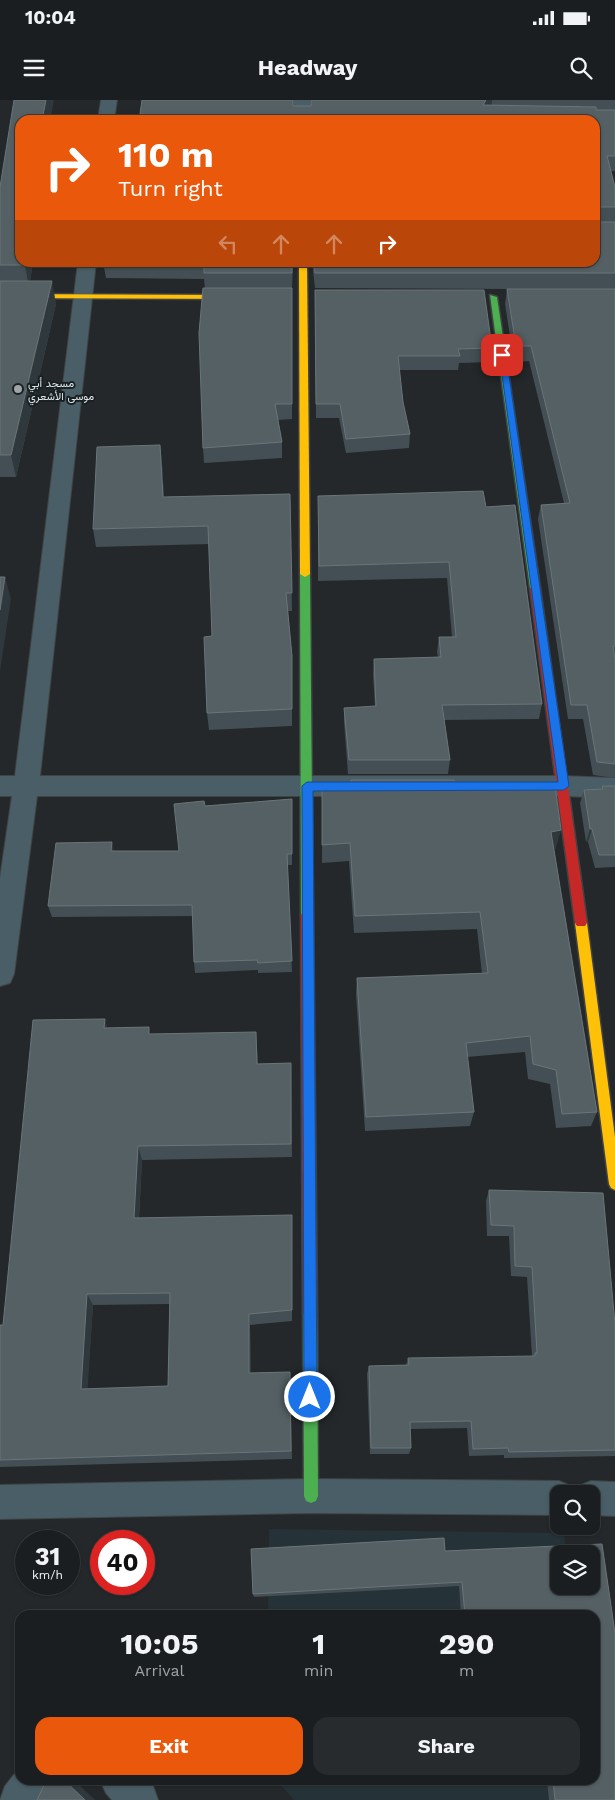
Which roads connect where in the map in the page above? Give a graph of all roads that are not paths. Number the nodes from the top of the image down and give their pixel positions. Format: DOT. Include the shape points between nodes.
graph roads {
  1 [pos="109,100"];
  2 [pos="302,100"];
  3 [pos="107,115"];
  4 [pos="302,115"];
  5 [pos="87,267"];
  6 [pos="303,267"];
  7 [pos="84,295"];
  8 [pos="0,296"];
  9 [pos="253,297"];
  10 [pos="493,297"];
  11 [pos="0,786"];
  12 [pos="26,786"];
  13 [pos="307,786"];
  14 [pos="564,786"];
  15 [pos="615,788"];
  16 [pos="0,974"];
  17 [pos="615,1184"];
  18 [pos="311,1496"];
  19 [pos="550,1498"];
  20 [pos="600,1498"];
  21 [pos="615,1499"];
  22 [pos="0,1502"];
  23 [pos="30,1785"];
  24 [pos="124,1785"];
  25 [pos="19,1800"];
  26 [pos="139,1800"];
  1 -- 3 [label="street"];
  2 -- 4 [label="street"];
  5 -- 7 [label="street"];
  6 -- 13 [label="street"];
  7 -- 8 [label="street"];
  7 -- 9 [label="street"];
  7 -- 12 [label="street"];
  10 -- 14 [label="street"];
  11 -- 12 [label="street"];
  12 -- 13 [label="street"];
  12 -- 16 [label="street"];
  13 -- 14 [label="street"];
  13 -- 18 [label="street"];
  14 -- 15 [label="street"];
  14 -- 17 [label="street"];
  18 -- 19 [label="street"];
  18 -- 22 [label="street"];
  20 -- 21 [label="street"];
  23 -- 25 [label="street"];
  24 -- 26 [label="street"];
}
